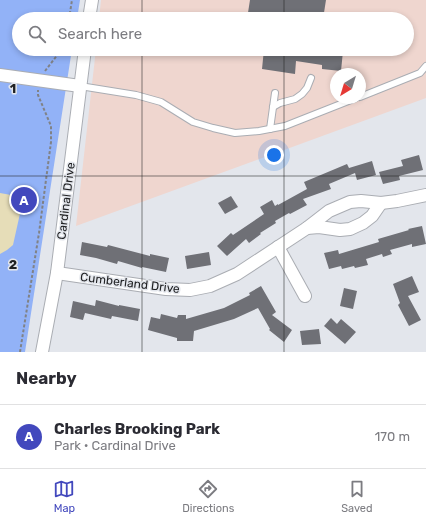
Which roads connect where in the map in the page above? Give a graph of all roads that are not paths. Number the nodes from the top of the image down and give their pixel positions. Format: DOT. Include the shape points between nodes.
graph roads {
  1 [pos="92,0"];
  2 [pos="90,12"];
  3 [pos="84,56"];
  4 [pos="426,66"];
  5 [pos="0,75"];
  6 [pos="311,78"];
  7 [pos="80,86"];
  8 [pos="275,93"];
  9 [pos="366,95"];
  10 [pos="341,104"];
  11 [pos="273,107"];
  12 [pos="270,129"];
  13 [pos="426,195"];
  14 [pos="381,203"];
  15 [pos="307,228"];
  16 [pos="278,247"];
  17 [pos="57,273"];
  18 [pos="305,296"];
  19 [pos="42,352"];
  1 -- 2 [label="street"];
  3 -- 7 [label="street, Cardinal Drive"];
  4 -- 9 [label="lane" via="420,73"];
  5 -- 7 [label="street"];
  6 -- 11 [label="lane" via="302,94"];
  7 -- 12 [label="lane" via="136,95 160,102 193,122 235,133"];
  7 -- 17 [label="street, Cardinal Drive"];
  8 -- 11 [label="lane"];
  10 -- 12 [label="lane" via="285,126"];
  11 -- 12 [label="lane"];
  13 -- 14 [label="street, Cumberland Drive"];
  14 -- 15 [label="street, Cumberland Drive" via="350,202 329,211"];
  14 -- 15 [label="street" via="372,216 350,229"];
  15 -- 16 [label="street, Cumberland Drive"];
  16 -- 17 [label="street, Cumberland Drive" via="237,274 210,286 190,290 166,290"];
  16 -- 18 [label="street"];
  17 -- 19 [label="street, Cardinal Drive"];
}
